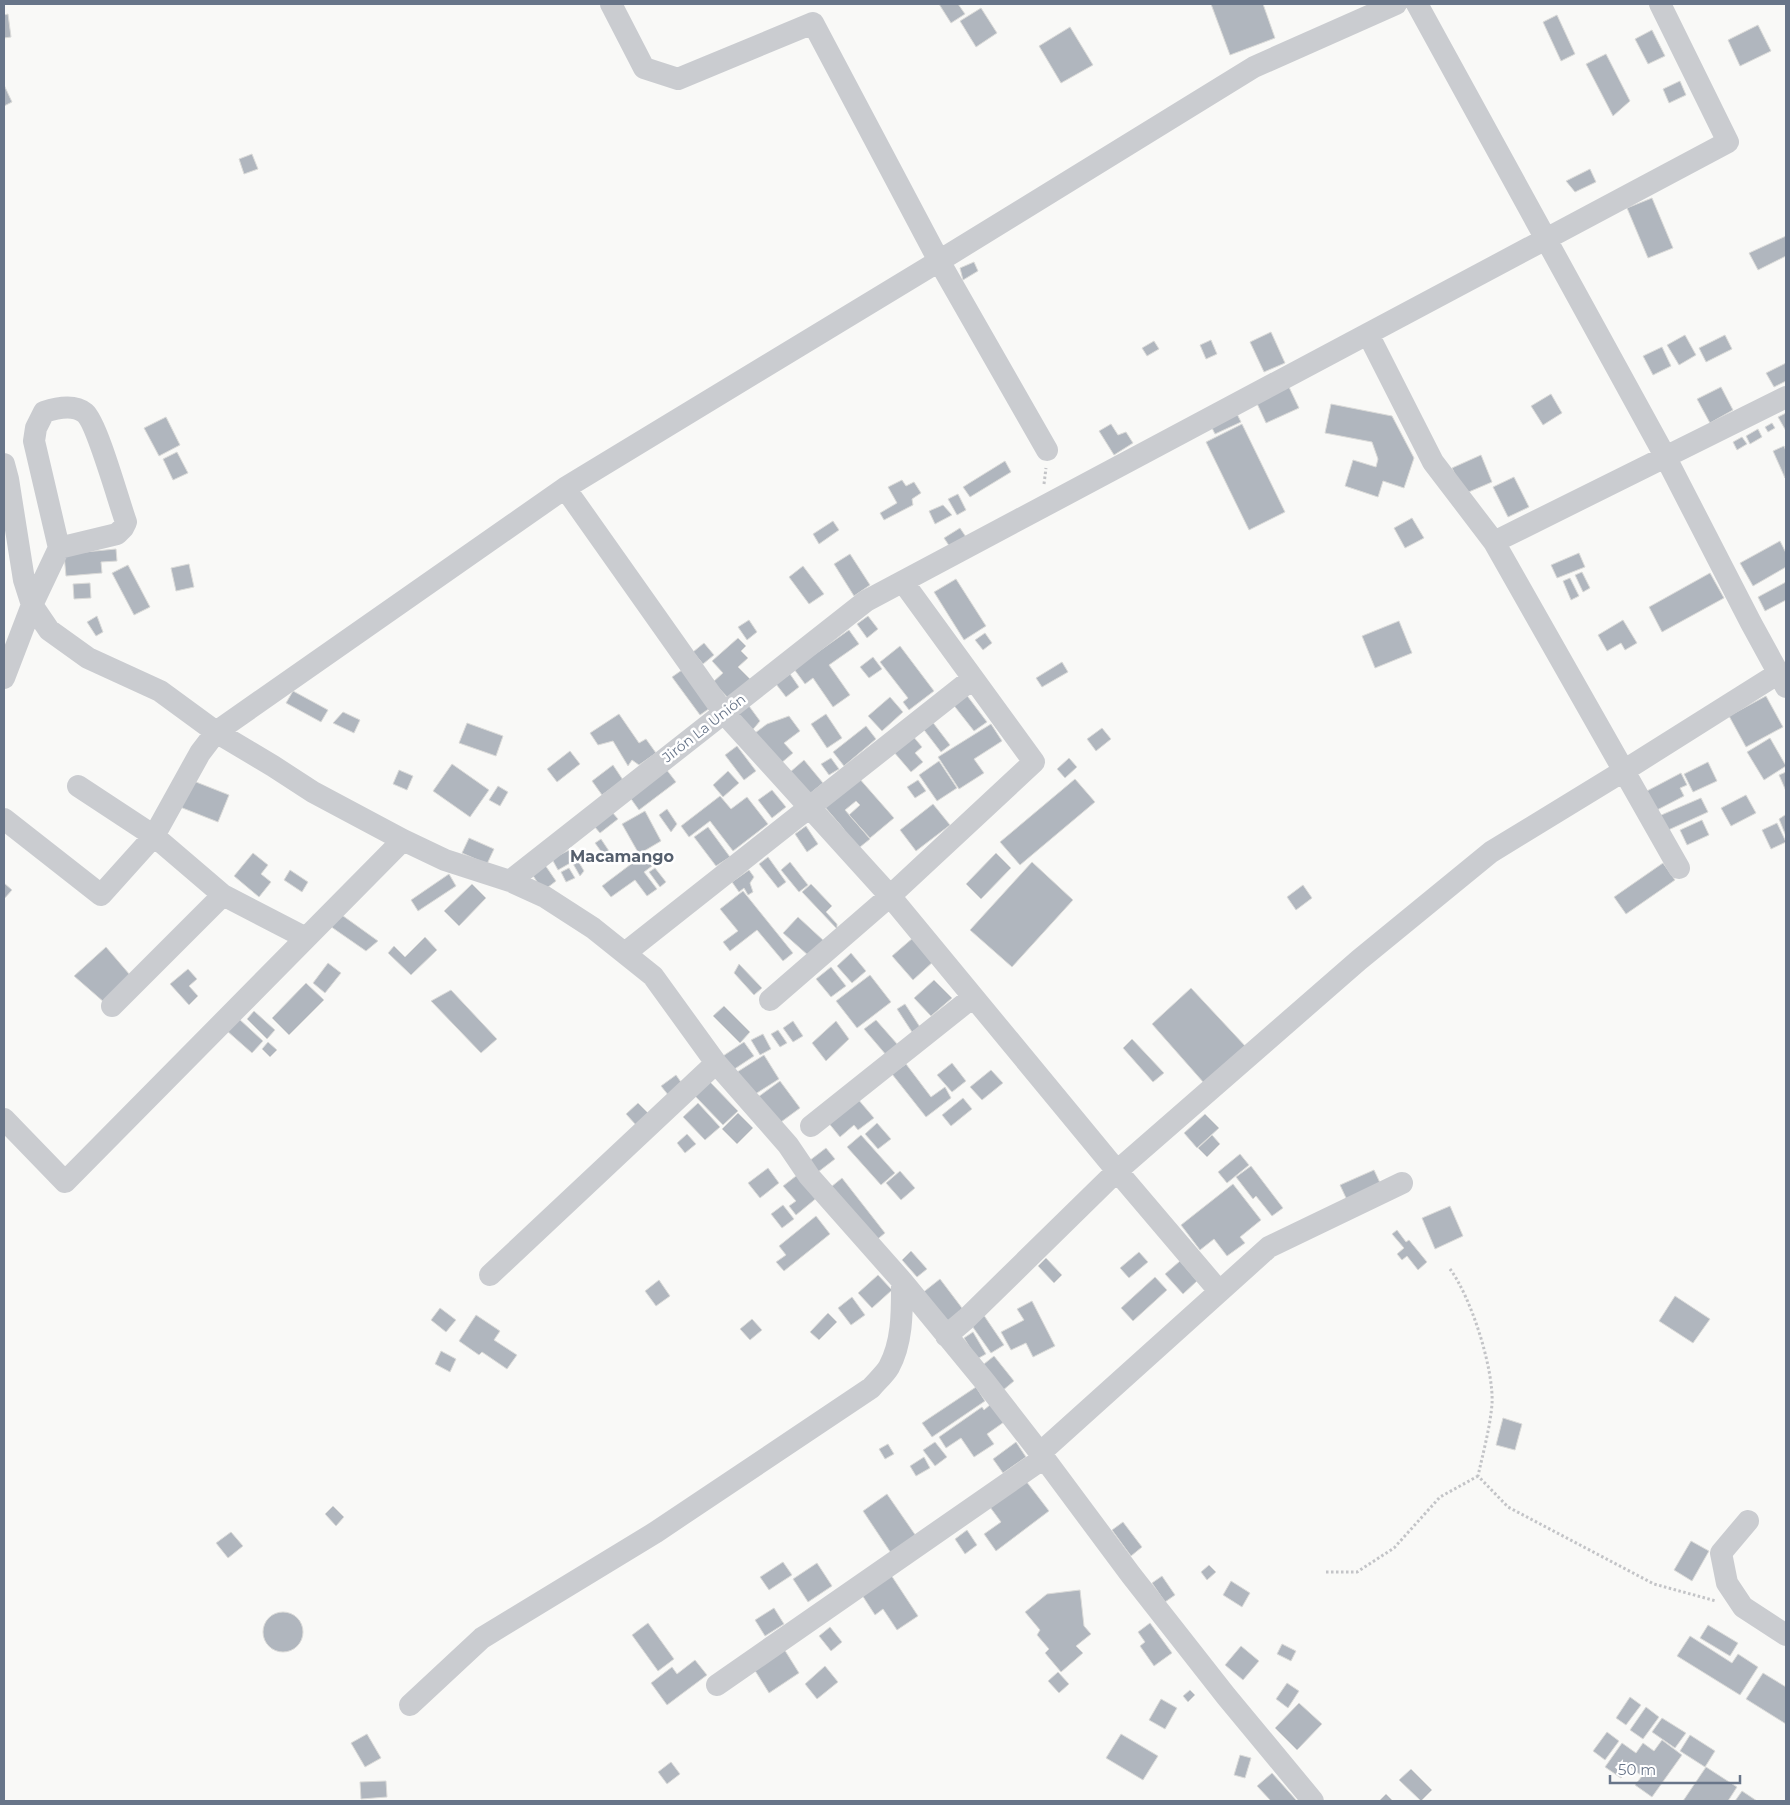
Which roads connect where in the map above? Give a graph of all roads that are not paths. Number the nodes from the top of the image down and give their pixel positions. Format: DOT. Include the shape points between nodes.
graph roads {
  1 [pos="611,4"];
  2 [pos="1396,4"];
  3 [pos="1417,4"];
  4 [pos="1660,4"];
  5 [pos="1546,239"];
  6 [pos="939,261"];
  7 [pos="1368,334"];
  8 [pos="1786,396"];
  9 [pos="1047,450"];
  10 [pos="1666,456"];
  11 [pos="4,464"];
  12 [pos="565,488"];
  13 [pos="1494,542"];
  14 [pos="59,548"];
  15 [pos="903,582"];
  16 [pos="32,605"];
  17 [pos="4,678"];
  18 [pos="972,679"];
  19 [pos="1782,680"];
  20 [pos="724,713"];
  21 [pos="216,732"];
  22 [pos="1625,770"];
  23 [pos="78,786"];
  24 [pos="809,808"];
  25 [pos="4,819"];
  26 [pos="154,836"];
  27 [pos="403,840"];
  28 [pos="1679,868"];
  29 [pos="510,881"];
  30 [pos="223,895"];
  31 [pos="890,896"];
  32 [pos="306,938"];
  33 [pos="625,953"];
  34 [pos="973,997"];
  35 [pos="770,1000"];
  36 [pos="112,1006"];
  37 [pos="716,1063"];
  38 [pos="4,1119"];
  39 [pos="811,1126"];
  40 [pos="1117,1171"];
  41 [pos="1402,1183"];
  42 [pos="490,1275"];
  43 [pos="902,1282"];
  44 [pos="1219,1291"];
  45 [pos="946,1336"];
  46 [pos="1042,1456"];
  47 [pos="1748,1521"];
  48 [pos="1786,1635"];
  49 [pos="717,1685"];
  50 [pos="410,1706"];
  51 [pos="1311,1800"];
  1 -- 6 [label="street" via="644,68 678,79 813,23"];
  2 -- 6 [label="street" via="1254,67"];
  3 -- 5 [label="street"];
  4 -- 5 [label="street, Jirón La Unión" via="1728,142"];
  5 -- 7 [label="street, Jirón La Unión"];
  5 -- 10 [label="street"];
  6 -- 9 [label="street"];
  6 -- 12 [label="street"];
  7 -- 13 [label="street" via="1433,462"];
  7 -- 15 [label="street, Jirón La Unión"];
  8 -- 10 [label="street"];
  10 -- 13 [label="street"];
  10 -- 19 [label="street"];
  11 -- 16 [label="street" via="24,580"];
  12 -- 20 [label="street"];
  12 -- 21 [label="street"];
  13 -- 22 [label="street"];
  14 -- 14 [label="street" via="117,534 126,522 96,431 85,413 73,408 44,412 34,441"];
  14 -- 16 [label="street"];
  15 -- 18 [label="street"];
  15 -- 20 [label="street, Jirón La Unión" via="866,601"];
  16 -- 17 [label="street"];
  16 -- 21 [label="street" via="49,630 88,658 160,690"];
  18 -- 24 [label="street"];
  18 -- 31 [label="street" via="1034,762"];
  19 -- 22 [label="street"];
  20 -- 24 [label="street"];
  20 -- 29 [label="street, Jirón La Unión"];
  21 -- 26 [label="street" via="200,753"];
  21 -- 27 [label="street" via="313,792"];
  22 -- 28 [label="street"];
  22 -- 40 [label="street" via="1491,852 1359,960"];
  23 -- 26 [label="street"];
  24 -- 31 [label="street"];
  24 -- 33 [label="street"];
  25 -- 26 [label="street" via="100,895"];
  26 -- 30 [label="street"];
  27 -- 29 [label="street" via="445,860"];
  27 -- 32 [label="street"];
  29 -- 33 [label="street" via="545,897"];
  30 -- 32 [label="street"];
  30 -- 36 [label="street"];
  31 -- 34 [label="street"];
  31 -- 35 [label="street"];
  32 -- 38 [label="street" via="65,1182"];
  33 -- 37 [label="street" via="653,976"];
  34 -- 39 [label="street"];
  34 -- 40 [label="street"];
  37 -- 42 [label="street"];
  37 -- 43 [label="street"];
  40 -- 44 [label="street"];
  40 -- 45 [label="street"];
  41 -- 44 [label="street" via="1269,1247"];
  43 -- 45 [label="street"];
  43 -- 50 [label="street" via="898,1342 888,1368 871,1388 656,1532 482,1638"];
  44 -- 46 [label="street"];
  45 -- 46 [label="street"];
  46 -- 49 [label="street"];
  46 -- 51 [label="street" via="1131,1575"];
  47 -- 48 [label="street" via="1721,1553 1727,1583 1744,1607"];
}
